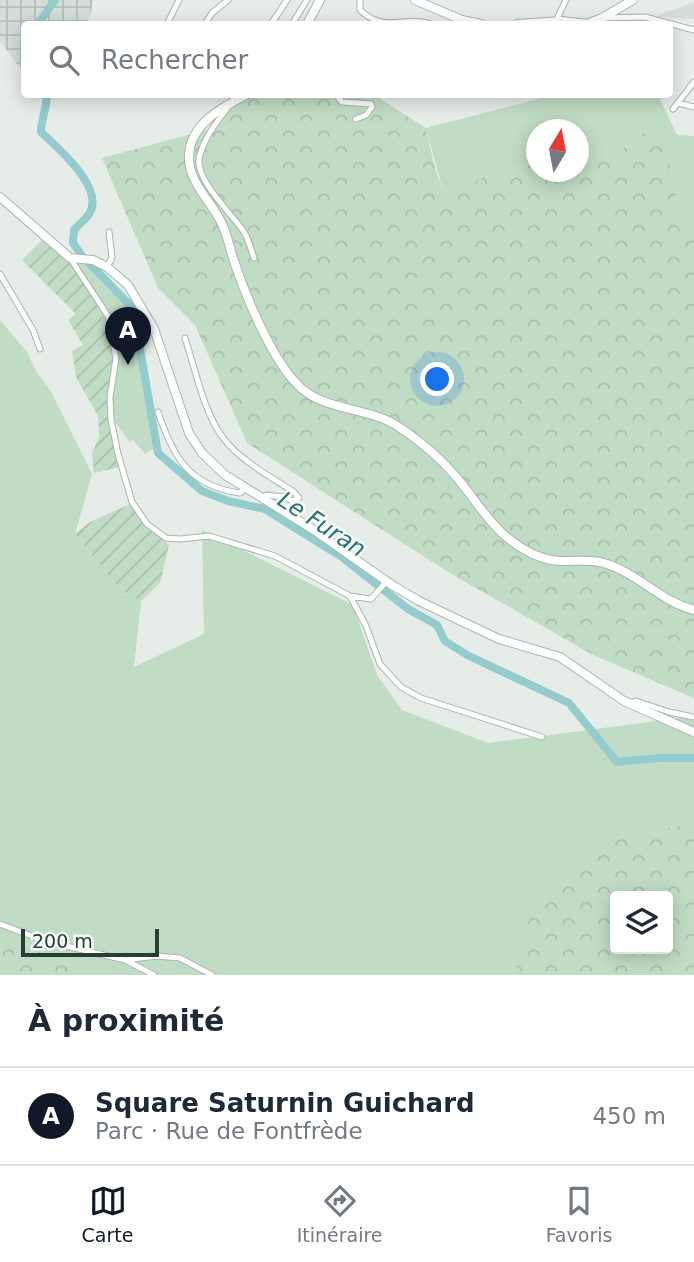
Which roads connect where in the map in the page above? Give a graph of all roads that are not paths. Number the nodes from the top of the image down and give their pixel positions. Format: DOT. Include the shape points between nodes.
graph roads {
  1 [pos="179,0"];
  2 [pos="228,0"];
  3 [pos="287,0"];
  4 [pos="307,0"];
  5 [pos="320,0"];
  6 [pos="360,0"];
  7 [pos="415,0"];
  8 [pos="566,0"];
  9 [pos="633,0"];
  10 [pos="434,5"];
  11 [pos="602,18"];
  12 [pos="168,21"];
  13 [pos="207,21"];
  14 [pos="273,21"];
  15 [pos="294,21"];
  16 [pos="309,21"];
  17 [pos="374,21"];
  18 [pos="474,21"];
  19 [pos="555,21"];
  20 [pos="594,21"];
  21 [pos="660,21"];
  22 [pos="673,24"];
  23 [pos="694,30"];
  24 [pos="694,82"];
  25 [pos="240,98"];
  26 [pos="340,98"];
  27 [pos="231,102"];
  28 [pos="678,103"];
  29 [pos="694,107"];
  30 [pos="673,109"];
  31 [pos="356,119"];
  32 [pos="0,197"];
  33 [pos="109,232"];
  34 [pos="78,258"];
  35 [pos="254,258"];
  36 [pos="107,267"];
  37 [pos="0,274"];
  38 [pos="185,338"];
  39 [pos="40,349"];
  40 [pos="158,412"];
  41 [pos="245,489"];
  42 [pos="262,499"];
  43 [pos="386,583"];
  44 [pos="350,596"];
  45 [pos="694,610"];
  46 [pos="630,704"];
  47 [pos="694,717"];
  48 [pos="694,732"];
  49 [pos="542,737"];
  50 [pos="0,924"];
  51 [pos="125,960"];
  52 [pos="154,975"];
  53 [pos="212,975"];
  1 -- 12 [label="street"];
  2 -- 13 [label="street"];
  3 -- 14 [label="street"];
  4 -- 15 [label="street"];
  5 -- 16 [label="street"];
  6 -- 17 [label="street" via="360,10"];
  7 -- 10 [label="street"];
  8 -- 19 [label="street"];
  9 -- 11 [label="street"];
  10 -- 18 [label="street"];
  11 -- 20 [label="street"];
  11 -- 21 [label="street"];
  22 -- 23 [label="street"];
  24 -- 28 [label="street"];
  25 -- 27 [label="street"];
  26 -- 31 [label="street" via="342,102 370,104 366,115"];
  27 -- 35 [label="street" via="204,142 199,162 218,200 245,233"];
  27 -- 45 [label="street" via="213,113 194,137 190,167 222,223 254,310 292,379 318,399 376,415 412,436 446,464 503,534 529,553 543,559 607,564 669,601"];
  28 -- 29 [label="street"];
  28 -- 30 [label="street"];
  32 -- 34 [label="street"];
  33 -- 36 [label="street" via="112,258"];
  34 -- 36 [label="street"];
  34 -- 44 [label="street" via="108,316 116,358 111,420 132,502 147,524 166,538 209,536 275,556"];
  36 -- 41 [label="street" via="128,285 154,329 184,421 197,445"];
  37 -- 39 [label="street"];
  38 -- 42 [label="street" via="208,408 225,440 299,498 292,501 266,495"];
  40 -- 41 [label="street" via="174,453 190,473 218,488 240,493"];
  41 -- 42 [label="street"];
  42 -- 43 [label="street" via="349,553"];
  43 -- 44 [label="street" via="371,599"];
  43 -- 46 [label="street" via="486,634 560,657"];
  44 -- 49 [label="street" via="380,664 401,687 421,698"];
  46 -- 47 [label="street" via="636,701"];
  46 -- 48 [label="street"];
  50 -- 51 [label="street" via="45,941"];
  51 -- 52 [label="street"];
  51 -- 53 [label="street" via="180,958"];
}
